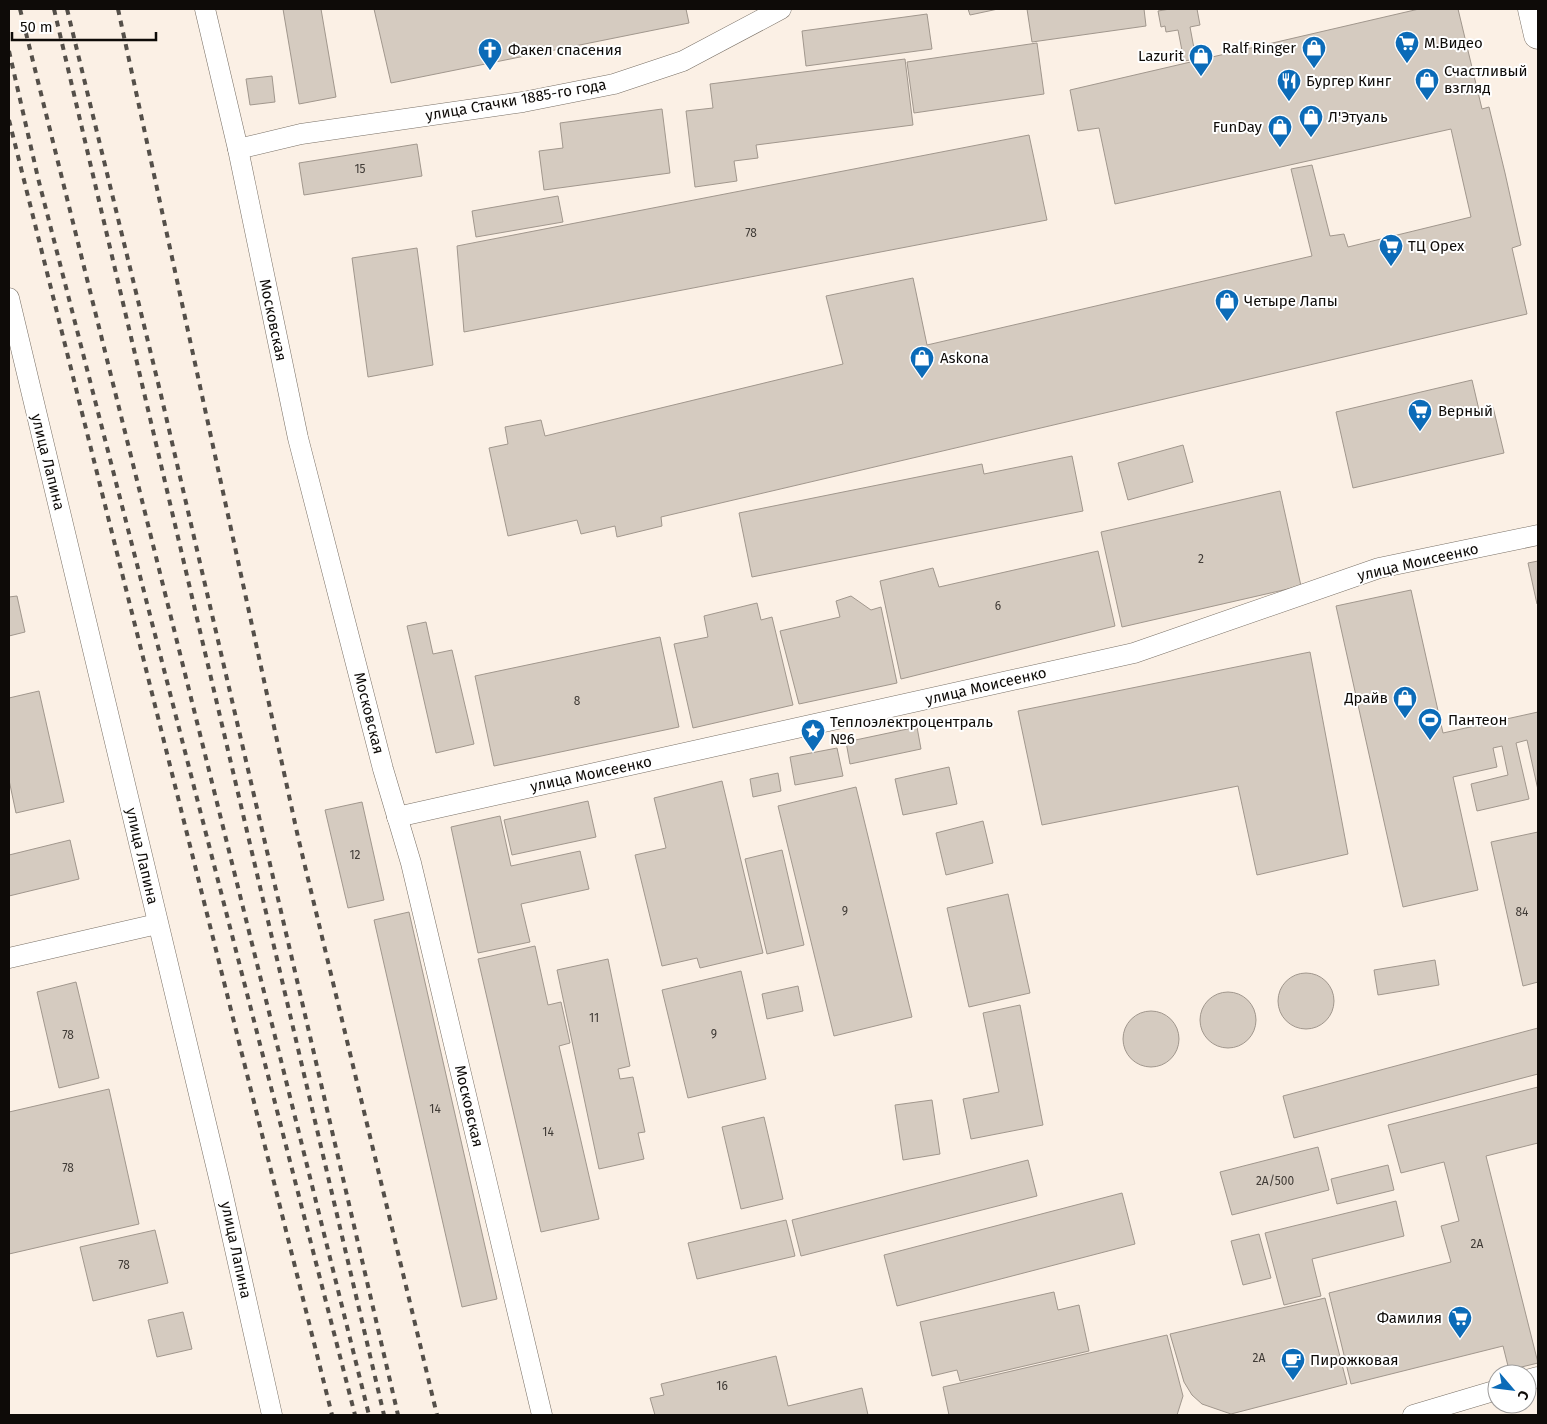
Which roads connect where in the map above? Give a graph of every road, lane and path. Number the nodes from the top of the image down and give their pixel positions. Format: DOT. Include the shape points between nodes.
graph roads {
  1 [pos="205,9"];
  2 [pos="781,9"];
  3 [pos="1532,9"];
  4 [pos="1538,35"];
  5 [pos="238,149"];
  6 [pos="9,298"];
  7 [pos="1538,535"];
  8 [pos="397,817"];
  9 [pos="157,924"];
  10 [pos="9,958"];
  11 [pos="1487,1393"];
  12 [pos="272,1415"];
  13 [pos="542,1415"];
  14 [pos="1413,1415"];
  1 -- 5 [label="street, Московская"];
  2 -- 5 [label="street, улица Стачки 1885-го года" via="683,61 614,84 523,102 301,134"];
  3 -- 4 [label="main road"];
  5 -- 8 [label="street, Московская" via="298,438"];
  6 -- 9 [label="street, улица Лапина"];
  7 -- 8 [label="street, улица Моисеенко" via="1379,568 1134,653"];
  8 -- 13 [label="street, Московская" via="419,895"];
  9 -- 10 [label="street"];
  9 -- 12 [label="street, улица Лапина" via="220,1182"];
  11 -- 14 [label="street"];
}
